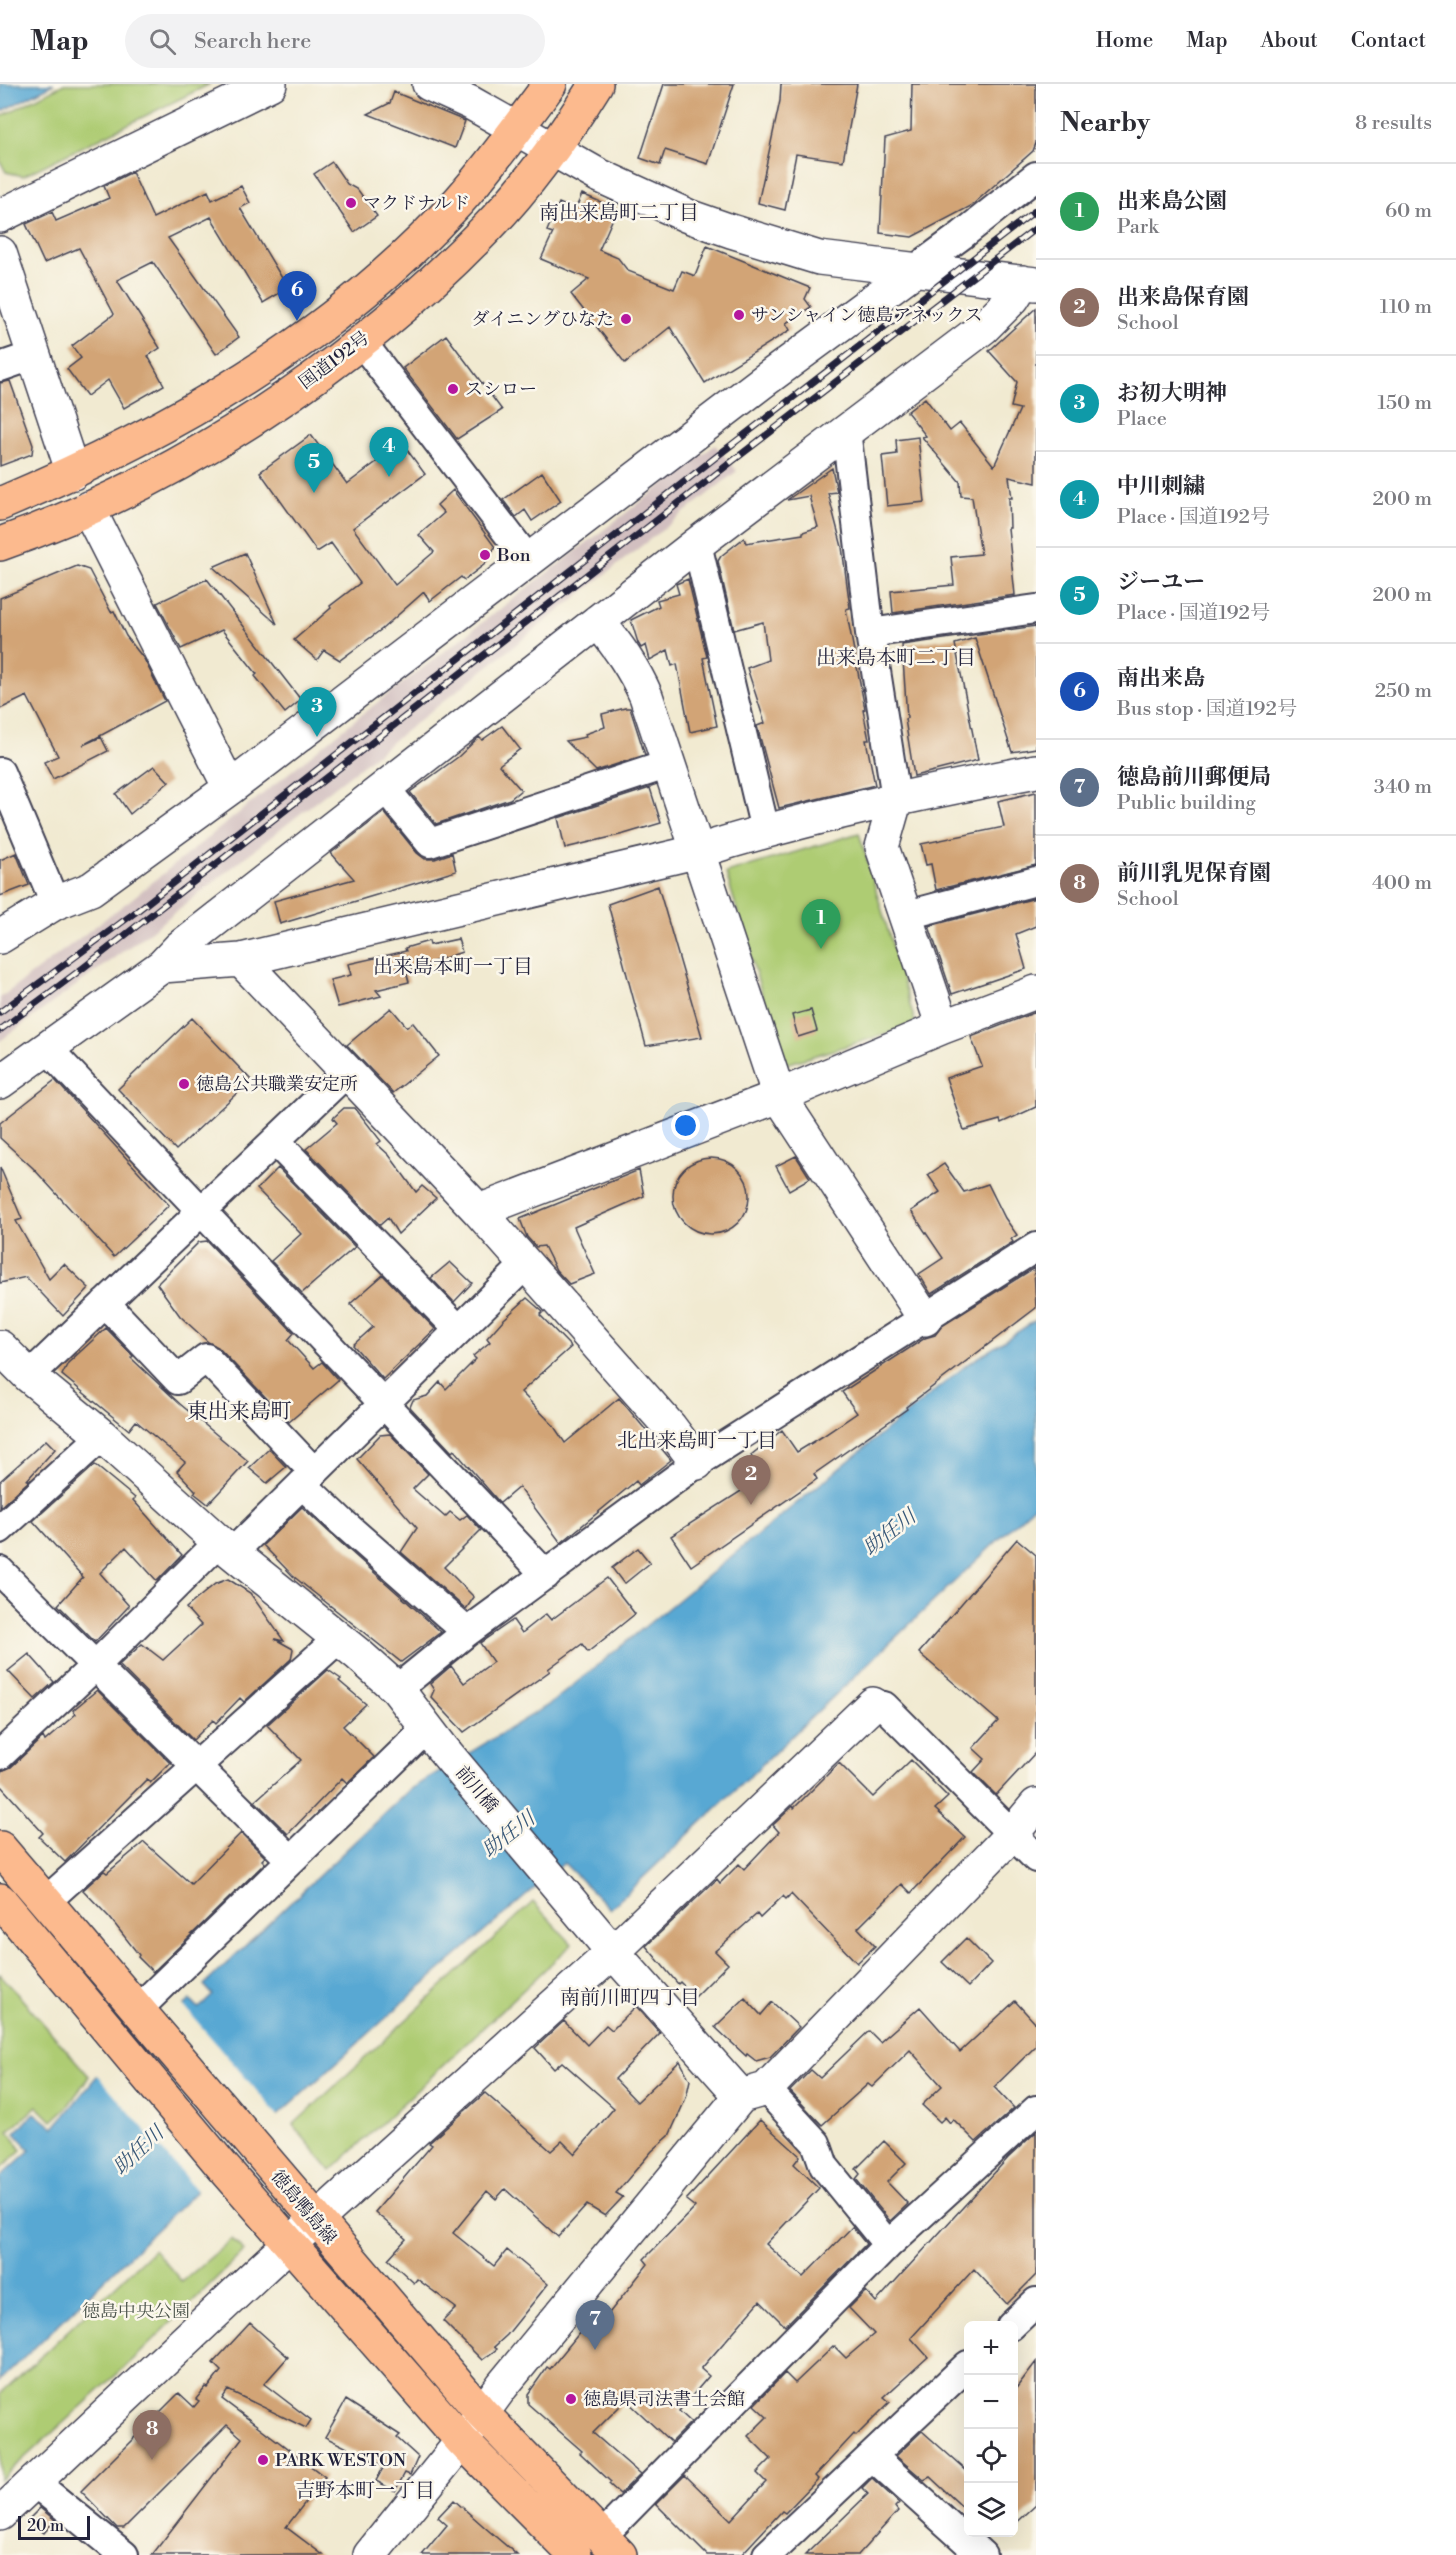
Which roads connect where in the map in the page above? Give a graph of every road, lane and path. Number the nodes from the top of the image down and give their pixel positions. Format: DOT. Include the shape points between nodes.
graph roads {
  1 [pos="270,84"];
  2 [pos="429,84"];
  3 [pos="550,84"];
  4 [pos="596,84"];
  5 [pos="517,128"];
  6 [pos="551,148"];
  7 [pos="1036,176"];
  8 [pos="0,216"];
  9 [pos="0,253"];
  10 [pos="913,270"];
  11 [pos="1032,278"];
  12 [pos="361,341"];
  13 [pos="32,356"];
  14 [pos="0,367"];
  15 [pos="846,430"];
  16 [pos="73,473"];
  17 [pos="0,504"];
  18 [pos="88,508"];
  19 [pos="0,544"];
  20 [pos="697,544"];
  21 [pos="528,560"];
  22 [pos="1036,609"];
  23 [pos="598,621"];
  24 [pos="870,633"];
  25 [pos="669,764"];
  26 [pos="1036,771"];
  27 [pos="0,772"];
  28 [pos="230,788"];
  29 [pos="385,788"];
  30 [pos="896,798"];
  31 [pos="765,830"];
  32 [pos="699,851"];
  33 [pos="1036,882"];
  34 [pos="55,903"];
  35 [pos="907,915"];
  36 [pos="0,937"];
  37 [pos="241,960"];
  38 [pos="162,966"];
  39 [pos="1036,992"];
  40 [pos="944,1027"];
  41 [pos="47,1048"];
  42 [pos="347,1072"];
  43 [pos="0,1082"];
  44 [pos="778,1096"];
  45 [pos="275,1141"];
  46 [pos="202,1211"];
  47 [pos="479,1211"];
  48 [pos="1036,1247"];
  49 [pos="526,1264"];
  50 [pos="105,1303"];
  51 [pos="925,1319"];
  52 [pos="459,1330"];
  53 [pos="0,1347"];
  54 [pos="29,1376"];
  55 [pos="384,1404"];
  56 [pos="102,1436"];
  57 [pos="697,1463"];
  58 [pos="308,1478"];
  59 [pos="0,1529"];
  60 [pos="225,1547"];
  61 [pos="0,1571"];
  62 [pos="546,1575"];
  63 [pos="467,1632"];
  64 [pos="338,1639"];
  65 [pos="96,1665"];
  66 [pos="397,1689"];
  67 [pos="873,1704"];
  68 [pos="434,1738"];
  69 [pos="0,1755"];
  70 [pos="197,1766"];
  71 [pos="1036,1805"];
  72 [pos="1011,1835"];
  73 [pos="0,1848"];
  74 [pos="1036,1858"];
  75 [pos="291,1860"];
  76 [pos="0,1900"];
  77 [pos="45,1902"];
  78 [pos="613,1952"];
  79 [pos="143,2018"];
  80 [pos="754,2092"];
  81 [pos="1036,2110"];
  82 [pos="316,2221"];
  83 [pos="291,2243"];
  84 [pos="888,2245"];
  85 [pos="1036,2302"];
  86 [pos="1015,2321"];
  87 [pos="964,2371"];
  88 [pos="482,2413"];
  89 [pos="462,2440"];
  90 [pos="872,2456"];
  91 [pos="34,2482"];
  92 [pos="0,2514"];
  93 [pos="599,2549"];
  94 [pos="124,2555"];
  95 [pos="370,2555"];
  96 [pos="767,2555"];
  97 [pos="982,2555"];
  1 -- 8 [label="street"];
  2 -- 5 [label="street"];
  3 -- 5 [label="main road, 国道192号"];
  4 -- 6 [label="main road, 国道192号"];
  5 -- 6 [label="street"];
  5 -- 16 [label="main road, 国道192号" via="457,203 354,301 276,359 147,435"];
  6 -- 10 [label="street" via="598,175 731,231 819,258"];
  6 -- 12 [label="main road, 国道192号" via="488,228"];
  7 -- 10 [label="street"];
  9 -- 13 [label="street"];
  10 -- 11 [label="street"];
  10 -- 21 [label="street"];
  11 -- 15 [label="street" via="983,328"];
  12 -- 18 [label="main road, 国道192号" via="239,429"];
  12 -- 21 [label="street"];
  13 -- 14 [label="street"];
  13 -- 16 [label="street"];
  15 -- 20 [label="street"];
  15 -- 24 [label="street"];
  16 -- 17 [label="main road, 国道192号"];
  18 -- 19 [label="main road, 国道192号"];
  18 -- 28 [label="street"];
  20 -- 23 [label="street"];
  20 -- 31 [label="street"];
  21 -- 28 [label="street"];
  22 -- 24 [label="street"];
  23 -- 25 [label="street" via="637,675"];
  23 -- 29 [label="street"];
  24 -- 30 [label="street"];
  25 -- 29 [label="street" via="430,843"];
  25 -- 32 [label="street"];
  26 -- 30 [label="street"];
  27 -- 34 [label="street"];
  28 -- 34 [label="street" via="91,889"];
  29 -- 38 [label="street" via="179,948"];
  30 -- 31 [label="street"];
  30 -- 35 [label="street" via="882,847"];
  31 -- 32 [label="street"];
  32 -- 37 [label="street"];
  32 -- 44 [label="street"];
  33 -- 35 [label="street"];
  34 -- 36 [label="street"];
  35 -- 40 [label="street"];
  37 -- 38 [label="street"];
  37 -- 42 [label="street"];
  38 -- 41 [label="street"];
  39 -- 40 [label="street"];
  40 -- 44 [label="street"];
  41 -- 43 [label="street"];
  41 -- 46 [label="street"];
  42 -- 45 [label="street"];
  42 -- 47 [label="street"];
  44 -- 47 [label="street"];
  44 -- 51 [label="street"];
  45 -- 46 [label="street"];
  45 -- 52 [label="street"];
  46 -- 50 [label="street"];
  46 -- 55 [label="street"];
  47 -- 49 [label="street"];
  48 -- 51 [label="street"];
  49 -- 52 [label="street"];
  49 -- 57 [label="street"];
  50 -- 54 [label="street"];
  50 -- 58 [label="street" via="178,1380 206,1358"];
  51 -- 57 [label="street"];
  52 -- 55 [label="street"];
  53 -- 54 [label="street, 前川橋"];
  54 -- 56 [label="street, 前川橋"];
  55 -- 58 [label="street"];
  55 -- 62 [label="street"];
  56 -- 59 [label="street"];
  56 -- 60 [label="street, 前川橋"];
  57 -- 62 [label="street"];
  58 -- 60 [label="street"];
  58 -- 63 [label="street" via="342,1522"];
  60 -- 64 [label="street, 前川橋"];
  60 -- 65 [label="street"];
  61 -- 65 [label="street"];
  62 -- 63 [label="street"];
  63 -- 66 [label="street"];
  64 -- 66 [label="street, 前川橋"];
  64 -- 70 [label="street"];
  65 -- 69 [label="street"];
  65 -- 70 [label="street"];
  66 -- 68 [label="street, 前川橋"];
  67 -- 72 [label="street" via="884,1706"];
  67 -- 78 [label="street"];
  68 -- 75 [label="street"];
  68 -- 78 [label="street, 前川橋"];
  70 -- 75 [label="street"];
  70 -- 77 [label="street"];
  71 -- 72 [label="street"];
  72 -- 74 [label="street"];
  72 -- 80 [label="street"];
  73 -- 77 [label="main road, 徳島鴨島線"];
  75 -- 79 [label="street"];
  76 -- 83 [label="main road, 徳島鴨島線"];
  77 -- 79 [label="main road, 徳島鴨島線"];
  78 -- 80 [label="street, 前川橋"];
  78 -- 82 [label="street"];
  79 -- 82 [label="main road, 徳島鴨島線"];
  80 -- 84 [label="street" via="816,2143 824,2166"];
  80 -- 88 [label="street"];
  81 -- 84 [label="street"];
  82 -- 83 [label="street"];
  82 -- 88 [label="main road, 徳島鴨島線"];
  83 -- 89 [label="main road, 徳島鴨島線"];
  83 -- 91 [label="street"];
  84 -- 93 [label="street"];
  85 -- 86 [label="street"];
  87 -- 90 [label="street"];
  88 -- 89 [label="street"];
  88 -- 93 [label="main road, 徳島鴨島線"];
  89 -- 93 [label="main road, 徳島鴨島線"];
  89 -- 95 [label="street"];
  90 -- 96 [label="street"];
  90 -- 97 [label="street"];
  91 -- 92 [label="street"];
  91 -- 94 [label="street"];
}
